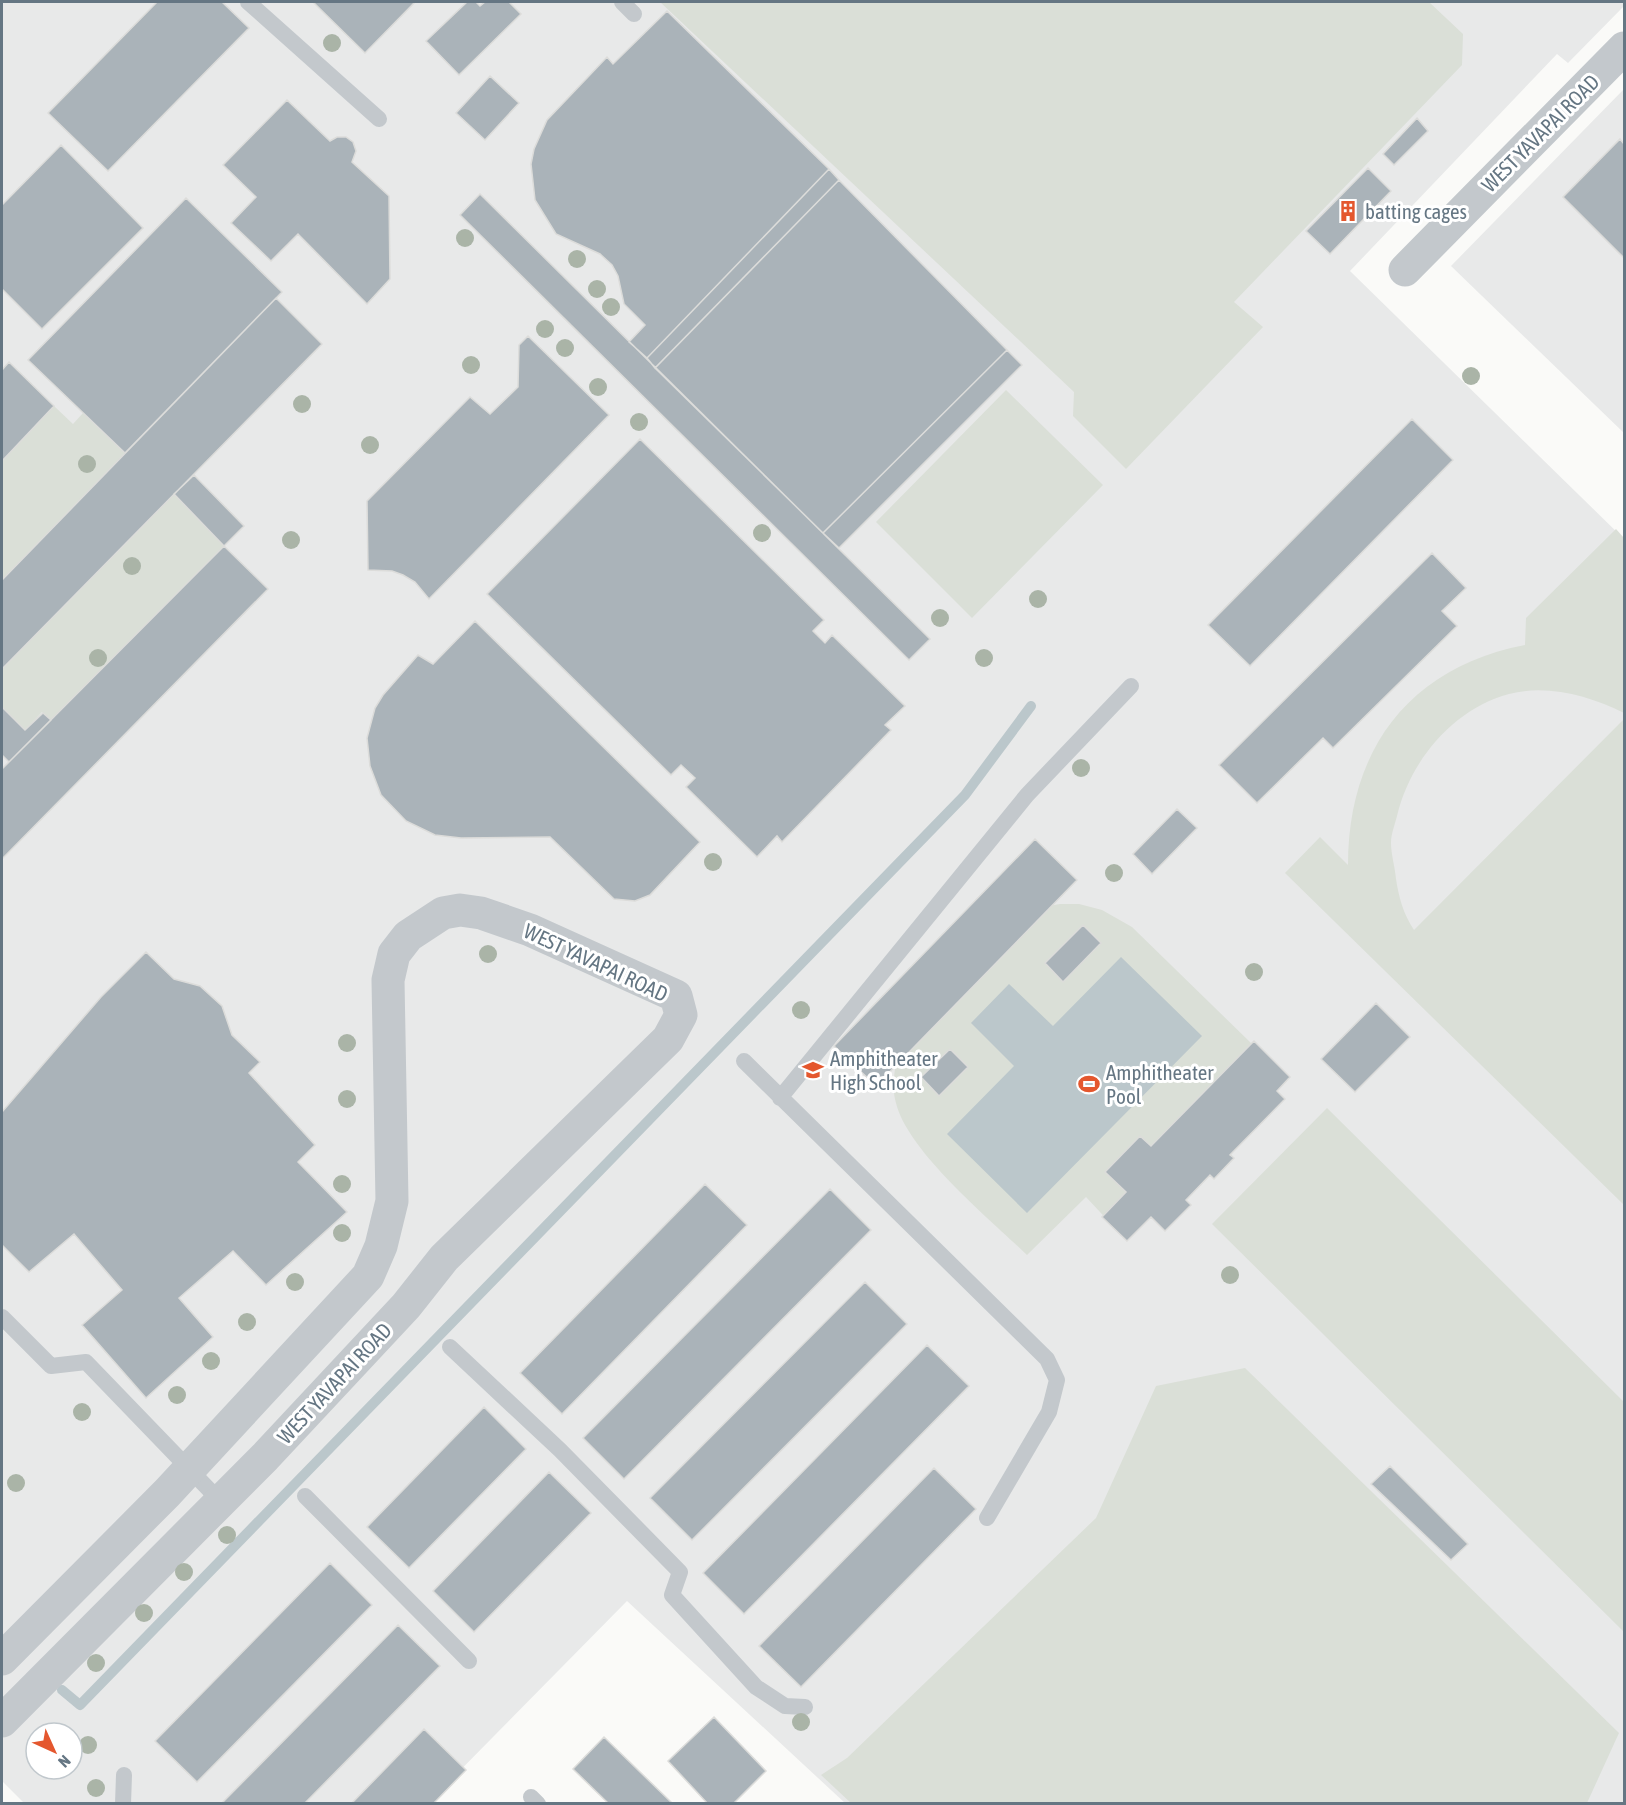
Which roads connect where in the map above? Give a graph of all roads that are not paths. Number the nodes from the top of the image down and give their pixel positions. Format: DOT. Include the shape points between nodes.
graph roads {
  1 [pos="248,2"];
  2 [pos="622,2"];
  3 [pos="634,14"];
  4 [pos="1624,48"];
  5 [pos="379,118"];
  6 [pos="1405,270"];
  7 [pos="1131,686"];
  8 [pos="744,1061"];
  9 [pos="780,1098"];
  10 [pos="2,1317"];
  11 [pos="450,1347"];
  12 [pos="188,1469"];
  13 [pos="305,1496"];
  14 [pos="221,1502"];
  15 [pos="987,1518"];
  16 [pos="2,1659"];
  17 [pos="469,1661"];
  18 [pos="805,1707"];
  19 [pos="2,1721"];
  20 [pos="124,1775"];
  21 [pos="123,1803"];
  1 -- 5 [label="lane"];
  2 -- 3 [label="lane"];
  4 -- 6 [label="street, WEST YAVAPAI ROAD"];
  7 -- 9 [label="lane" via="1027,795"];
  8 -- 9 [label="lane"];
  9 -- 15 [label="lane" via="1047,1359 1057,1380 1049,1412"];
  10 -- 12 [label="lane" via="51,1366 86,1362"];
  11 -- 18 [label="lane" via="560,1450 680,1572 672,1595 756,1688 785,1706"];
  12 -- 14 [label="lane"];
  12 -- 14 [label="street, WEST YAVAPAI ROAD" via="368,1276 381,1246 392,1201 388,980 394,954 408,936 443,913 481,913 530,930 676,996 681,1015 668,1039 444,1258 406,1306"];
  12 -- 16 [label="street, WEST YAVAPAI ROAD"];
  13 -- 17 [label="lane"];
  14 -- 19 [label="street, WEST YAVAPAI ROAD"];
  20 -- 21 [label="lane"];
}
